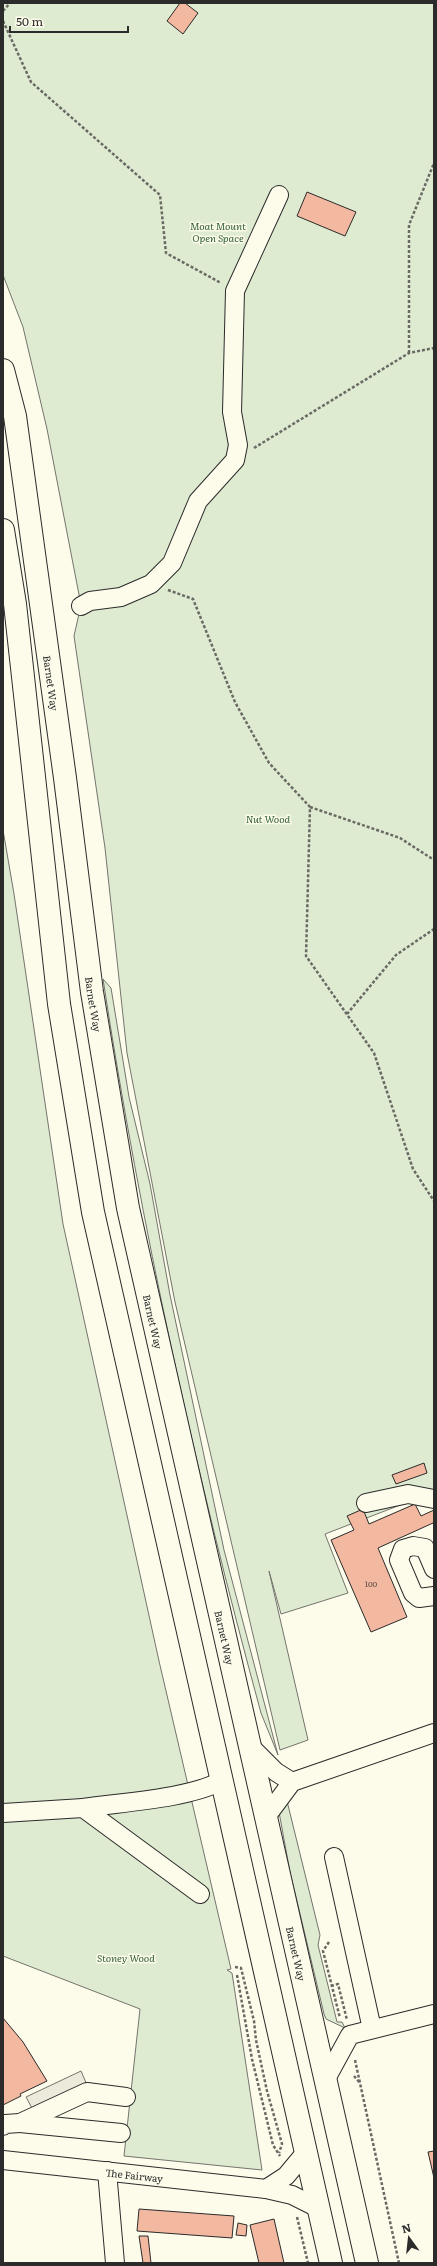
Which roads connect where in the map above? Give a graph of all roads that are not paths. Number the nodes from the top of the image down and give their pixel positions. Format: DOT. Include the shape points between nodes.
graph roads {
  1 [pos="279,195"];
  2 [pos="3,370"];
  3 [pos="3,530"];
  4 [pos="80,606"];
  5 [pos="434,1499"];
  6 [pos="366,1503"];
  7 [pos="434,1569"];
  8 [pos="433,1599"];
  9 [pos="434,1733"];
  10 [pos="250,1746"];
  11 [pos="221,1781"];
  12 [pos="292,1782"];
  13 [pos="83,1808"];
  14 [pos="3,1813"];
  15 [pos="266,1817"];
  16 [pos="334,1857"];
  17 [pos="200,1894"];
  18 [pos="434,2014"];
  19 [pos="372,2029"];
  20 [pos="326,2079"];
  21 [pos="126,2097"];
  22 [pos="11,2124"];
  23 [pos="121,2134"];
  24 [pos="306,2152"];
  25 [pos="3,2160"];
  26 [pos="106,2171"];
  27 [pos="266,2189"];
  28 [pos="318,2208"];
  29 [pos="115,2263"];
  30 [pos="331,2263"];
  31 [pos="367,2263"];
  1 -- 4 [label="street" via="236,291 232,412 238,444 235,460 198,501 172,563 151,584 121,597 90,601"];
  2 -- 10 [label="highway, Barnet Way" via="15,416 92,992 128,1208"];
  3 -- 11 [label="highway" via="15,604 58,1004 93,1212"];
  5 -- 6 [label="street" via="408,1494"];
  7 -- 8 [label="street" via="425,1548 413,1546 403,1549 399,1560 413,1593 419,1598"];
  9 -- 12 [label="street"];
  10 -- 12 [label="street" via="276,1772"];
  10 -- 15 [label="highway, Barnet Way"];
  11 -- 13 [label="street" via="209,1788"];
  11 -- 24 [label="highway"];
  12 -- 15 [label="street"];
  13 -- 14 [label="street"];
  13 -- 17 [label="street"];
  15 -- 20 [label="highway, Barnet Way"];
  16 -- 19 [label="street"];
  18 -- 19 [label="street"];
  19 -- 20 [label="street" via="350,2037"];
  20 -- 31 [label="highway, Barnet Way"];
  21 -- 22 [label="street" via="87,2092"];
  22 -- 23 [label="street"];
  24 -- 27 [label="street" via="286,2176"];
  24 -- 28 [label="highway"];
  25 -- 26 [label="street, The Fairway"];
  26 -- 27 [label="street, The Fairway"];
  26 -- 29 [label="street"];
  27 -- 28 [label="street, The Fairway" via="292,2195"];
  28 -- 30 [label="highway"];
}
